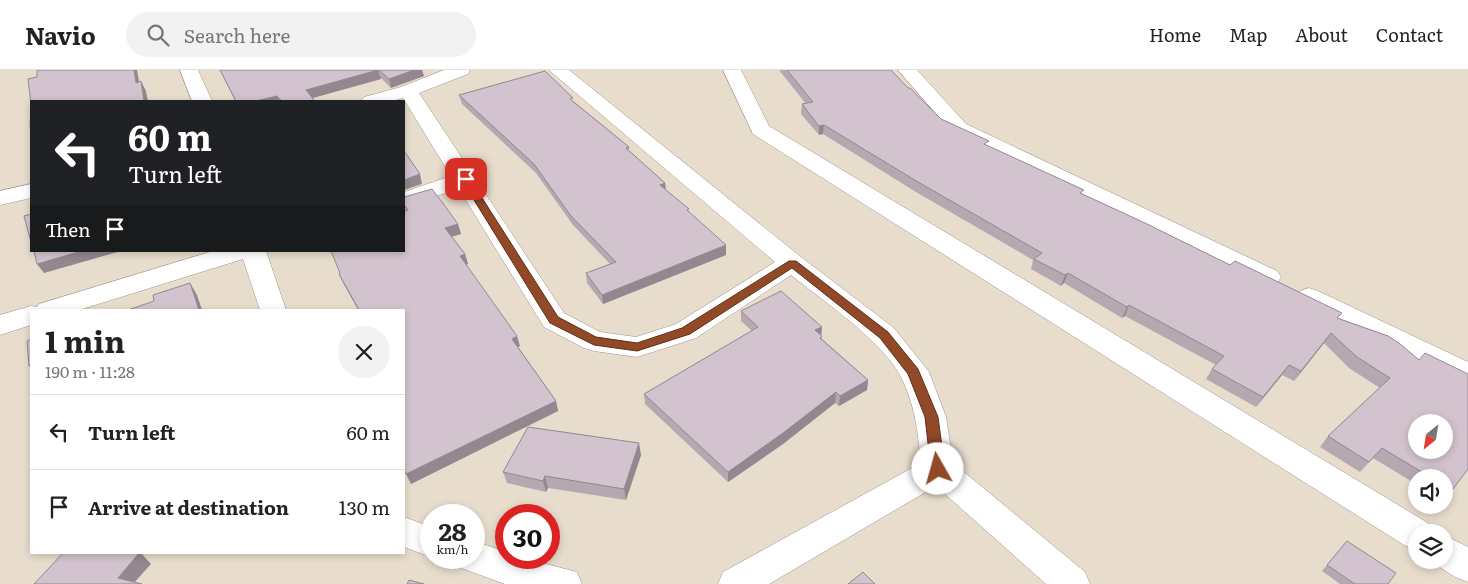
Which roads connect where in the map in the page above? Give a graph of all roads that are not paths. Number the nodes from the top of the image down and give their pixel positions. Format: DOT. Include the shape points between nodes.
graph roads {
  1 [pos="461,70"];
  2 [pos="558,70"];
  3 [pos="732,70"];
  4 [pos="907,70"];
  5 [pos="196,71"];
  6 [pos="408,90"];
  7 [pos="202,100"];
  8 [pos="374,100"];
  9 [pos="466,179"];
  10 [pos="30,191"];
  11 [pos="0,198"];
  12 [pos="405,199"];
  13 [pos="238,252"];
  14 [pos="252,252"];
  15 [pos="792,263"];
  16 [pos="52,309"];
  17 [pos="274,309"];
  18 [pos="30,315"];
  19 [pos="0,325"];
  20 [pos="1468,374"];
  21 [pos="938,469"];
  22 [pos="1408,529"];
  23 [pos="405,532"];
  24 [pos="420,538"];
  25 [pos="1453,557"];
  26 [pos="485,561"];
  27 [pos="1468,566"];
  28 [pos="564,584"];
  29 [pos="736,584"];
  30 [pos="1072,584"];
  1 -- 6 [label="street"];
  2 -- 15 [label="street"];
  3 -- 22 [label="street" via="760,130"];
  4 -- 20 [label="street" via="959,128"];
  5 -- 7 [label="street"];
  6 -- 8 [label="street"];
  6 -- 9 [label="street"];
  9 -- 12 [label="street"];
  9 -- 15 [label="street" via="554,320 594,341 637,347 686,331"];
  10 -- 11 [label="street"];
  13 -- 16 [label="street"];
  14 -- 17 [label="street"];
  15 -- 21 [label="street" via="884,335 914,372 931,417"];
  18 -- 19 [label="street"];
  21 -- 29 [label="street"];
  21 -- 30 [label="street"];
  23 -- 24 [label="street"];
  25 -- 27 [label="street"];
  26 -- 28 [label="street"];
}
